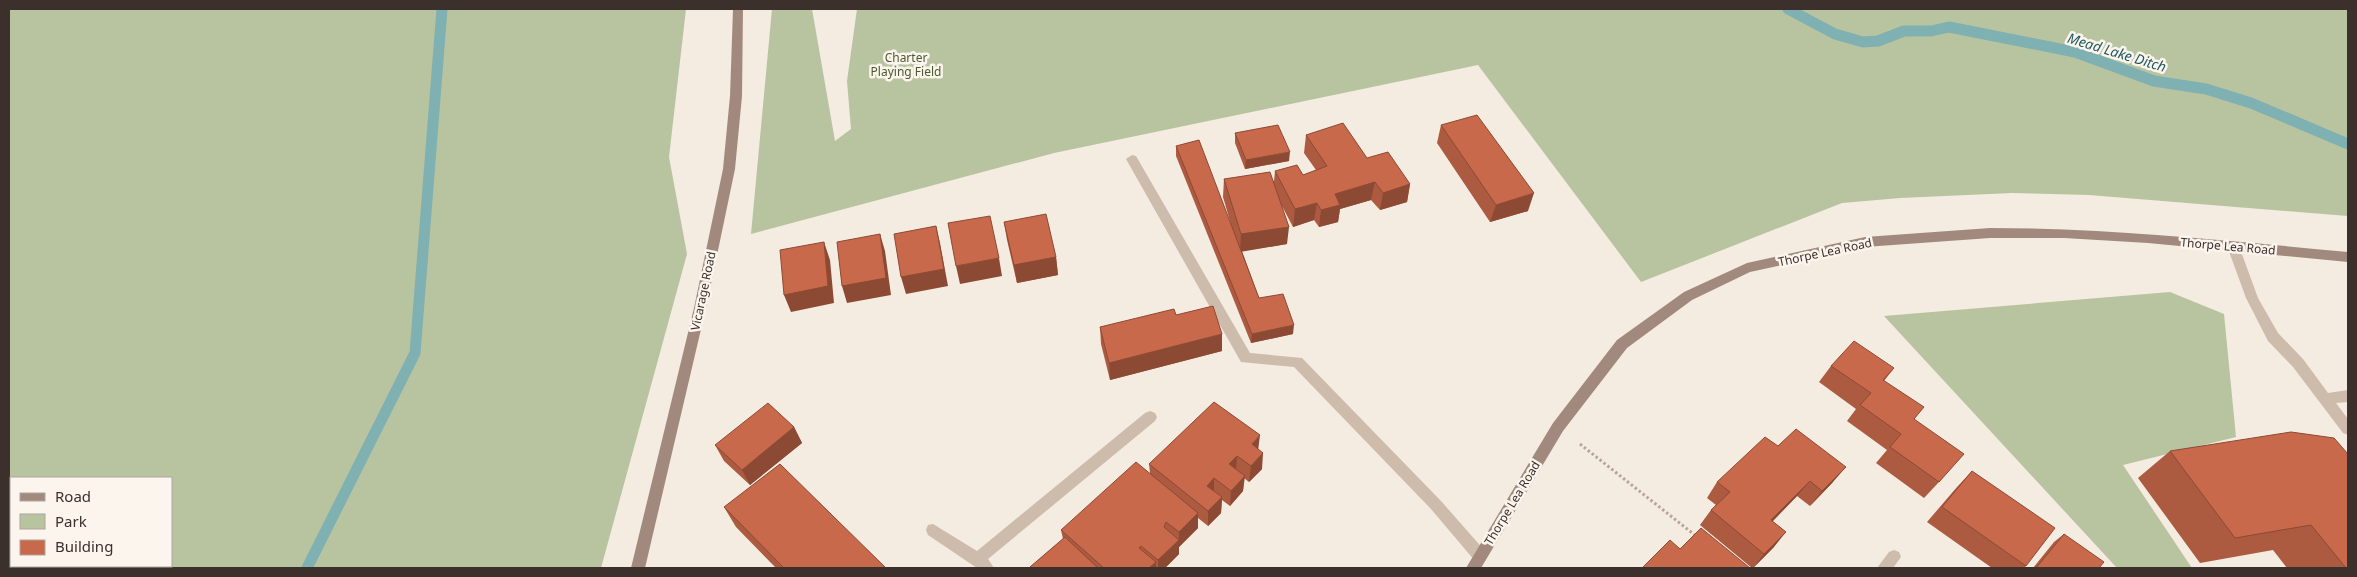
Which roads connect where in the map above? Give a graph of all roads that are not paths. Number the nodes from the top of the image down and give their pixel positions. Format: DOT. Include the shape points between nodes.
graph roads {
  1 [pos="738,9"];
  2 [pos="1132,159"];
  3 [pos="2233,246"];
  4 [pos="2348,257"];
  5 [pos="2348,396"];
  6 [pos="2326,399"];
  7 [pos="1150,417"];
  8 [pos="2348,429"];
  9 [pos="934,530"];
  10 [pos="1894,557"];
  11 [pos="1476,562"];
  12 [pos="982,564"];
  13 [pos="638,568"];
  14 [pos="1884,568"];
  1 -- 13 [label="main road, Vicarage Road" via="736,96 729,169 700,308"];
  2 -- 11 [label="street" via="1246,358 1296,362 1436,505"];
  3 -- 4 [label="main road, Thorpe Lea Road"];
  3 -- 6 [label="street" via="2252,298 2273,337"];
  3 -- 11 [label="main road, Thorpe Lea Road" via="2064,233 1990,233 1865,242 1747,268 1688,296 1622,344 1558,427"];
  5 -- 6 [label="street"];
  6 -- 8 [label="street"];
  7 -- 12 [label="street"];
  9 -- 12 [label="street"];
  10 -- 14 [label="street"];
}
